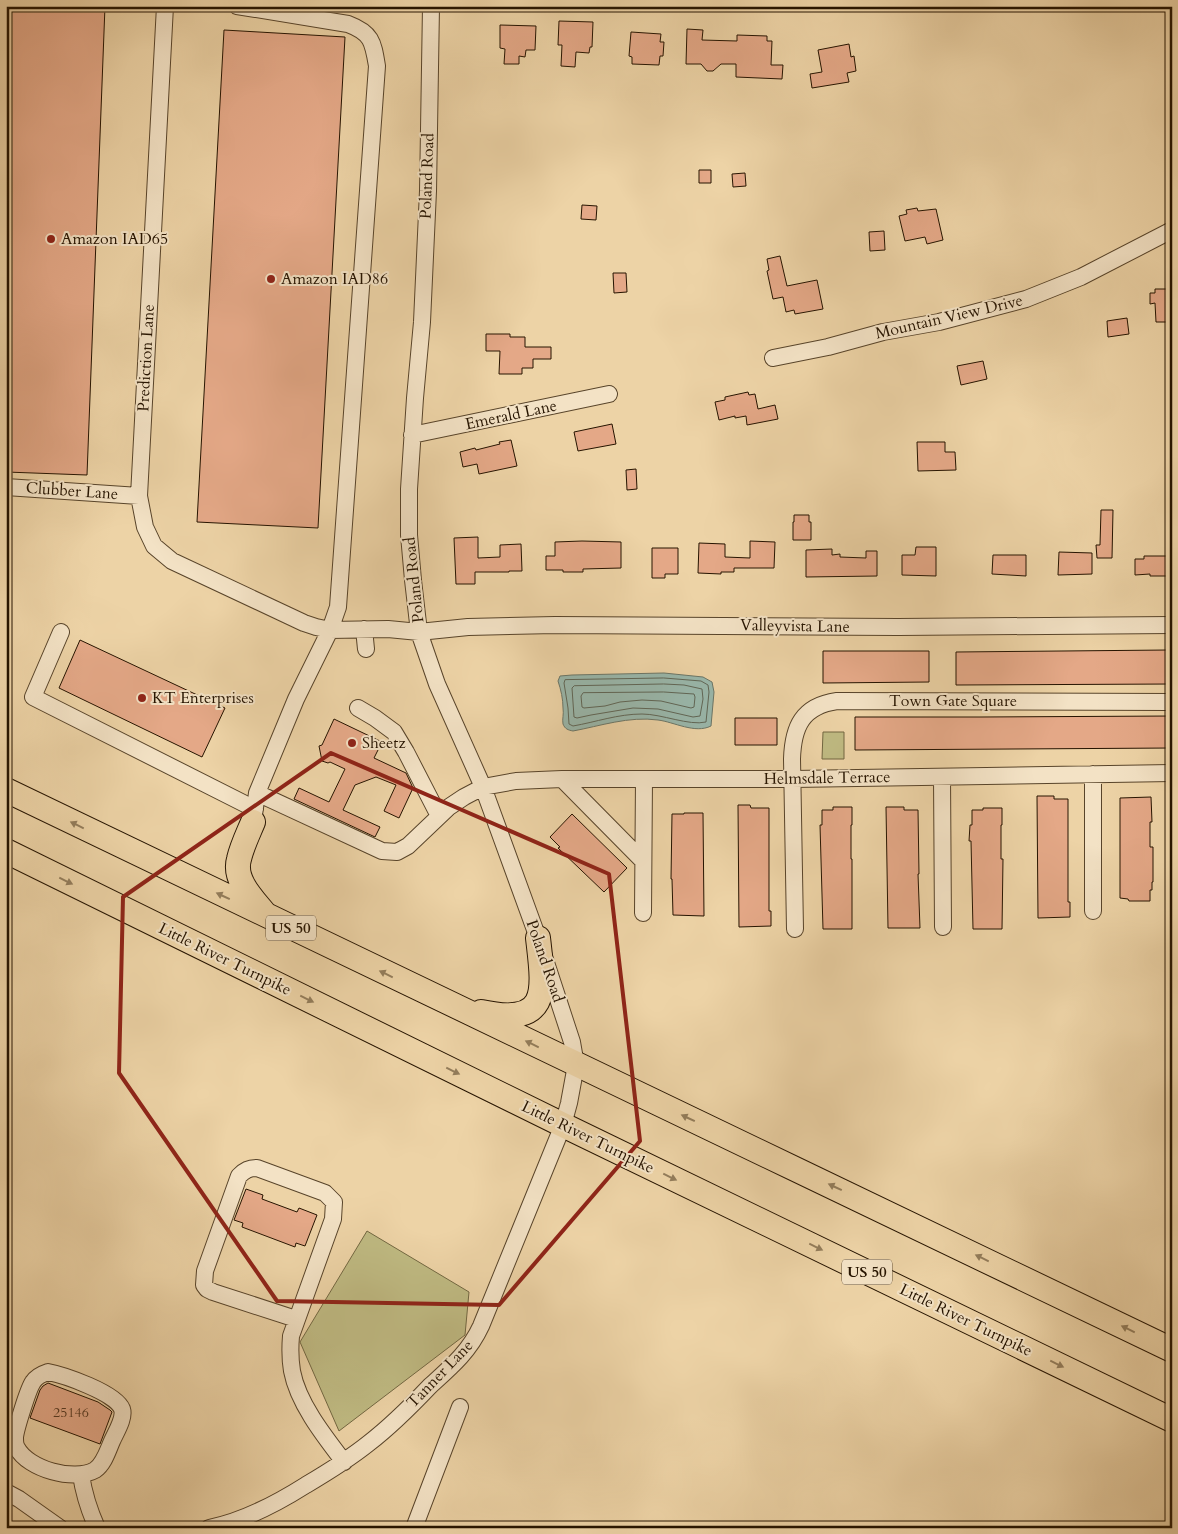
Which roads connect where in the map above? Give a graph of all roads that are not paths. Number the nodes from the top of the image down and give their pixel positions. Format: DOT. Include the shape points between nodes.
graph roads {
  1 [pos="165,6"];
  2 [pos="237,6"];
  3 [pos="431,6"];
  4 [pos="1172,230"];
  5 [pos="774,358"];
  6 [pos="609,394"];
  7 [pos="412,436"];
  8 [pos="6,487"];
  9 [pos="139,496"];
  10 [pos="1172,625"];
  11 [pos="364,629"];
  12 [pos="330,630"];
  13 [pos="61,632"];
  14 [pos="419,632"];
  15 [pos="366,648"];
  16 [pos="1172,702"];
  17 [pos="358,708"];
  18 [pos="1172,773"];
  19 [pos="1093,774"];
  20 [pos="942,777"];
  21 [pos="644,778"];
  22 [pos="562,779"];
  23 [pos="793,779"];
  24 [pos="484,787"];
  25 [pos="6,790"];
  26 [pos="255,808"];
  27 [pos="440,816"];
  28 [pos="6,851"];
  29 [pos="643,861"];
  30 [pos="1093,911"];
  31 [pos="643,913"];
  32 [pos="266,916"];
  33 [pos="943,927"];
  34 [pos="795,929"];
  35 [pos="538,938"];
  36 [pos="434,997"];
  37 [pos="576,1065"];
  38 [pos="563,1125"];
  39 [pos="296,1319"];
  40 [pos="1172,1350"];
  41 [pos="460,1407"];
  42 [pos="1172,1420"];
  43 [pos="344,1462"];
  44 [pos="81,1475"];
  45 [pos="6,1492"];
  46 [pos="60,1528"];
  47 [pos="98,1528"];
  48 [pos="209,1528"];
  49 [pos="414,1528"];
  1 -- 9 [label="street, Prediction Lane"];
  2 -- 12 [label="street" via="348,24 360,29 369,37 377,66 338,607"];
  3 -- 7 [label="street, Poland Road" via="428,191 422,322"];
  4 -- 5 [label="street, Mountain View Drive" via="1026,299 939,322"];
  6 -- 7 [label="street, Emerald Lane"];
  7 -- 14 [label="street, Poland Road" via="409,535"];
  8 -- 9 [label="street, Clubber Lane"];
  9 -- 12 [label="street, Prediction Lane" via="145,527 154,546 172,561 298,620"];
  10 -- 14 [label="street, Valleyvista Lane" via="555,625 468,626"];
  11 -- 12 [label="street, Prediction Lane"];
  11 -- 14 [label="street, Valleyvista Lane"];
  11 -- 15 [label="street"];
  12 -- 26 [label="street" via="296,699"];
  13 -- 26 [label="street, Helmsdale Terrace" via="32,697"];
  14 -- 24 [label="street, Poland Road" via="437,684"];
  16 -- 23 [label="street, Town Gate Square" via="826,702 807,714 796,730 792,748"];
  17 -- 27 [label="street" via="394,732"];
  18 -- 19 [label="street, Helmsdale Terrace"];
  19 -- 20 [label="street, Helmsdale Terrace"];
  19 -- 30 [label="street"];
  20 -- 23 [label="street, Helmsdale Terrace"];
  20 -- 33 [label="street"];
  21 -- 22 [label="street, Helmsdale Terrace"];
  21 -- 23 [label="street, Helmsdale Terrace"];
  21 -- 29 [label="street"];
  22 -- 24 [label="street, Helmsdale Terrace" via="516,781"];
  22 -- 29 [label="street"];
  23 -- 34 [label="street, Town Gate Square"];
  24 -- 27 [label="street, Helmsdale Terrace" via="464,797"];
  24 -- 35 [label="street, Poland Road"];
  32 -- 25 [label="highway, US 50, one-way"];
  26 -- 27 [label="street, Helmsdale Terrace" via="382,851 397,852"];
  26 -- 32 [label="highway" via="238,860 238,872 246,891"];
  28 -- 38 [label="highway, Little River Turnpike / US 50, one-way"];
  29 -- 31 [label="street"];
  36 -- 32 [label="highway, US 50, one-way"];
  35 -- 36 [label="highway" via="541,988 532,1008 517,1015 498,1015"];
  35 -- 37 [label="street, Poland Road" via="572,1042"];
  37 -- 36 [label="highway, US 50, one-way"];
  37 -- 38 [label="street, Poland Road"];
  40 -- 37 [label="highway, US 50, one-way"];
  38 -- 42 [label="highway, Little River Turnpike / US 50, one-way"];
  38 -- 43 [label="street, Tanner Lane" via="474,1341 408,1408"];
  39 -- 39 [label="street" via="333,1218 334,1202 325,1193 250,1168 239,1176 205,1271 204,1284 213,1292"];
  39 -- 43 [label="street" via="290,1354 296,1386 323,1435"];
  41 -- 49 [label="street"];
  43 -- 48 [label="street, Tanner Lane" via="272,1505"];
  44 -- 44 [label="street" via="102,1463 122,1409 110,1396 74,1380 48,1372 42,1374 32,1383 15,1436 16,1446 40,1467"];
  44 -- 47 [label="street" via="85,1499"];
  45 -- 46 [label="street"];
}
